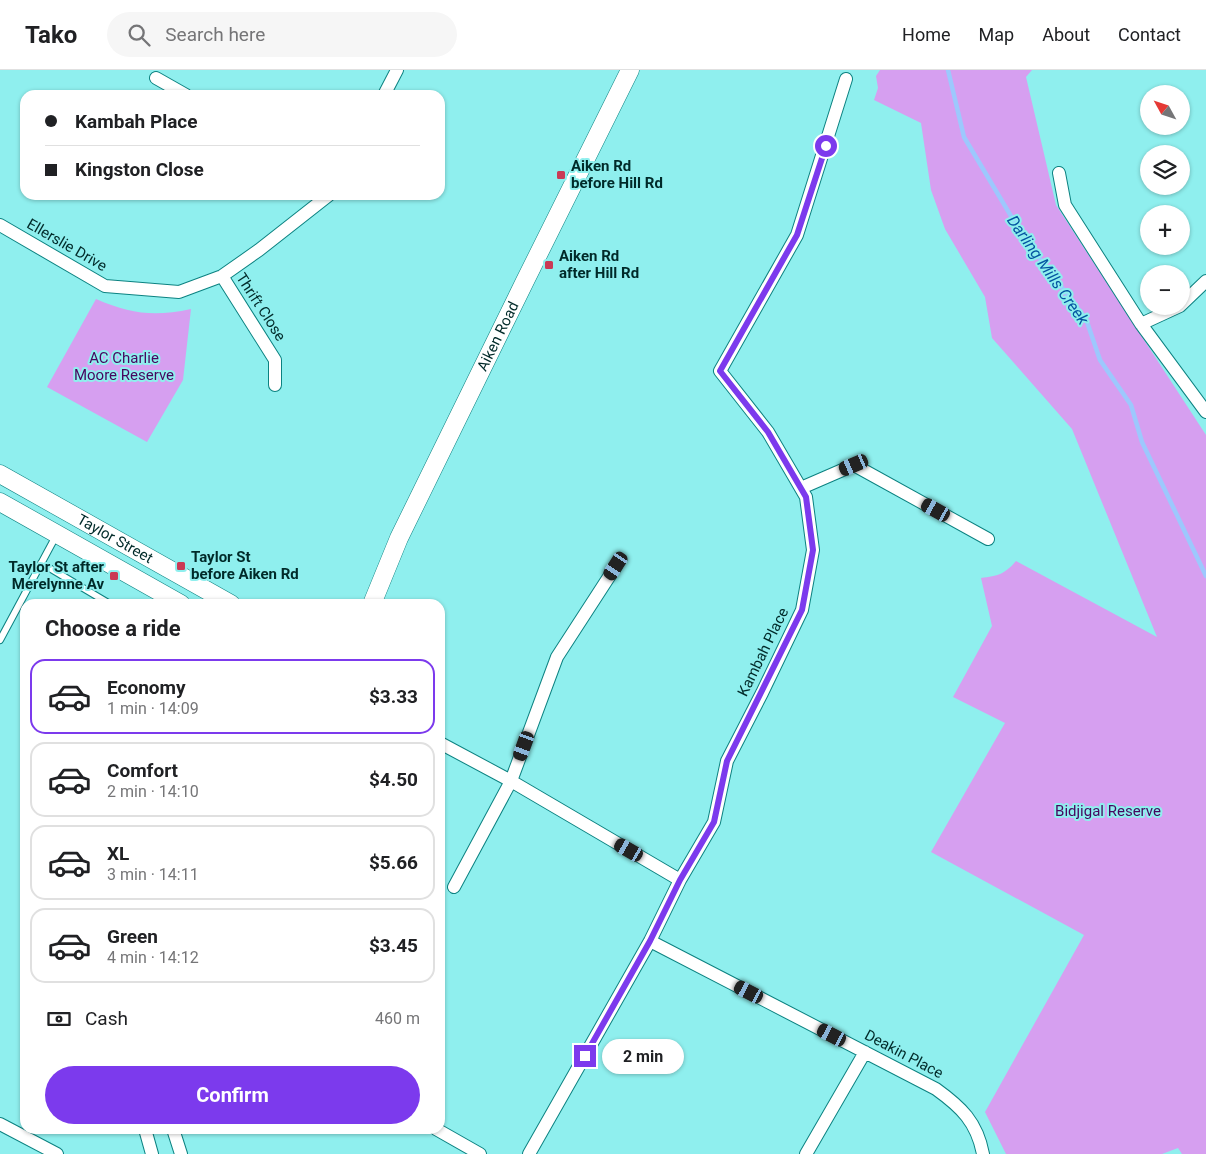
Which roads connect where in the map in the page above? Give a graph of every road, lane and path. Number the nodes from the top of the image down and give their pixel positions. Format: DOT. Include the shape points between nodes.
graph roads {
  1 [pos="398,70"];
  2 [pos="630,70"];
  3 [pos="845,75"];
  4 [pos="156,78"];
  5 [pos="177,90"];
  6 [pos="387,90"];
  7 [pos="1059,173"];
  8 [pos="323,200"];
  9 [pos="0,226"];
  10 [pos="222,276"];
  11 [pos="1206,281"];
  12 [pos="1190,296"];
  13 [pos="1160,315"];
  14 [pos="1141,324"];
  15 [pos="276,384"];
  16 [pos="1206,412"];
  17 [pos="0,474"];
  18 [pos="801,488"];
  19 [pos="0,502"];
  20 [pos="57,533"];
  21 [pos="988,539"];
  22 [pos="41,564"];
  23 [pos="616,566"];
  24 [pos="22,599"];
  25 [pos="101,599"];
  26 [pos="172,599"];
  27 [pos="222,599"];
  28 [pos="374,599"];
  29 [pos="20,603"];
  30 [pos="0,640"];
  31 [pos="445,746"];
  32 [pos="510,781"];
  33 [pos="680,880"];
  34 [pos="454,887"];
  35 [pos="650,941"];
  36 [pos="864,1052"];
  37 [pos="0,1124"];
  38 [pos="146,1134"];
  39 [pos="174,1134"];
  40 [pos="445,1134"];
  41 [pos="176,1153"];
  42 [pos="57,1154"];
  43 [pos="152,1154"];
  44 [pos="480,1154"];
  45 [pos="529,1154"];
  46 [pos="806,1154"];
  47 [pos="983,1154"];
  1 -- 6 [label="street"];
  2 -- 28 [label="street, Aiken Road" via="399,538"];
  3 -- 18 [label="street, Kambah Place" via="797,235 720,371 768,432"];
  4 -- 5 [label="street"];
  7 -- 14 [label="street" via="1065,205"];
  8 -- 10 [label="street, Ellerslie Drive"];
  9 -- 10 [label="street, Ellerslie Drive" via="105,286 179,292"];
  10 -- 15 [label="street, Thrift Close" via="275,360"];
  11 -- 12 [label="street"];
  13 -- 14 [label="street"];
  14 -- 16 [label="street"];
  17 -- 27 [label="street, Taylor Street"];
  18 -- 21 [label="street" via="854,465"];
  18 -- 33 [label="street, Kambah Place" via="806,497 813,550 802,610 727,761 714,822"];
  19 -- 20 [label="street, Taylor Street"];
  20 -- 22 [label="lane"];
  20 -- 26 [label="street, Taylor Street"];
  22 -- 24 [label="lane"];
  22 -- 25 [label="lane"];
  23 -- 32 [label="street" via="557,657"];
  29 -- 30 [label="lane"];
  31 -- 32 [label="street"];
  32 -- 33 [label="street"];
  32 -- 34 [label="street"];
  33 -- 35 [label="street, Kambah Place"];
  35 -- 36 [label="street, Deakin Place"];
  35 -- 45 [label="street, Kambah Place"];
  36 -- 46 [label="street"];
  36 -- 47 [label="street, Deakin Place" via="936,1089 958,1105 975,1127"];
  37 -- 42 [label="street"];
  38 -- 43 [label="street"];
  39 -- 41 [label="street"];
  40 -- 44 [label="street"];
}
